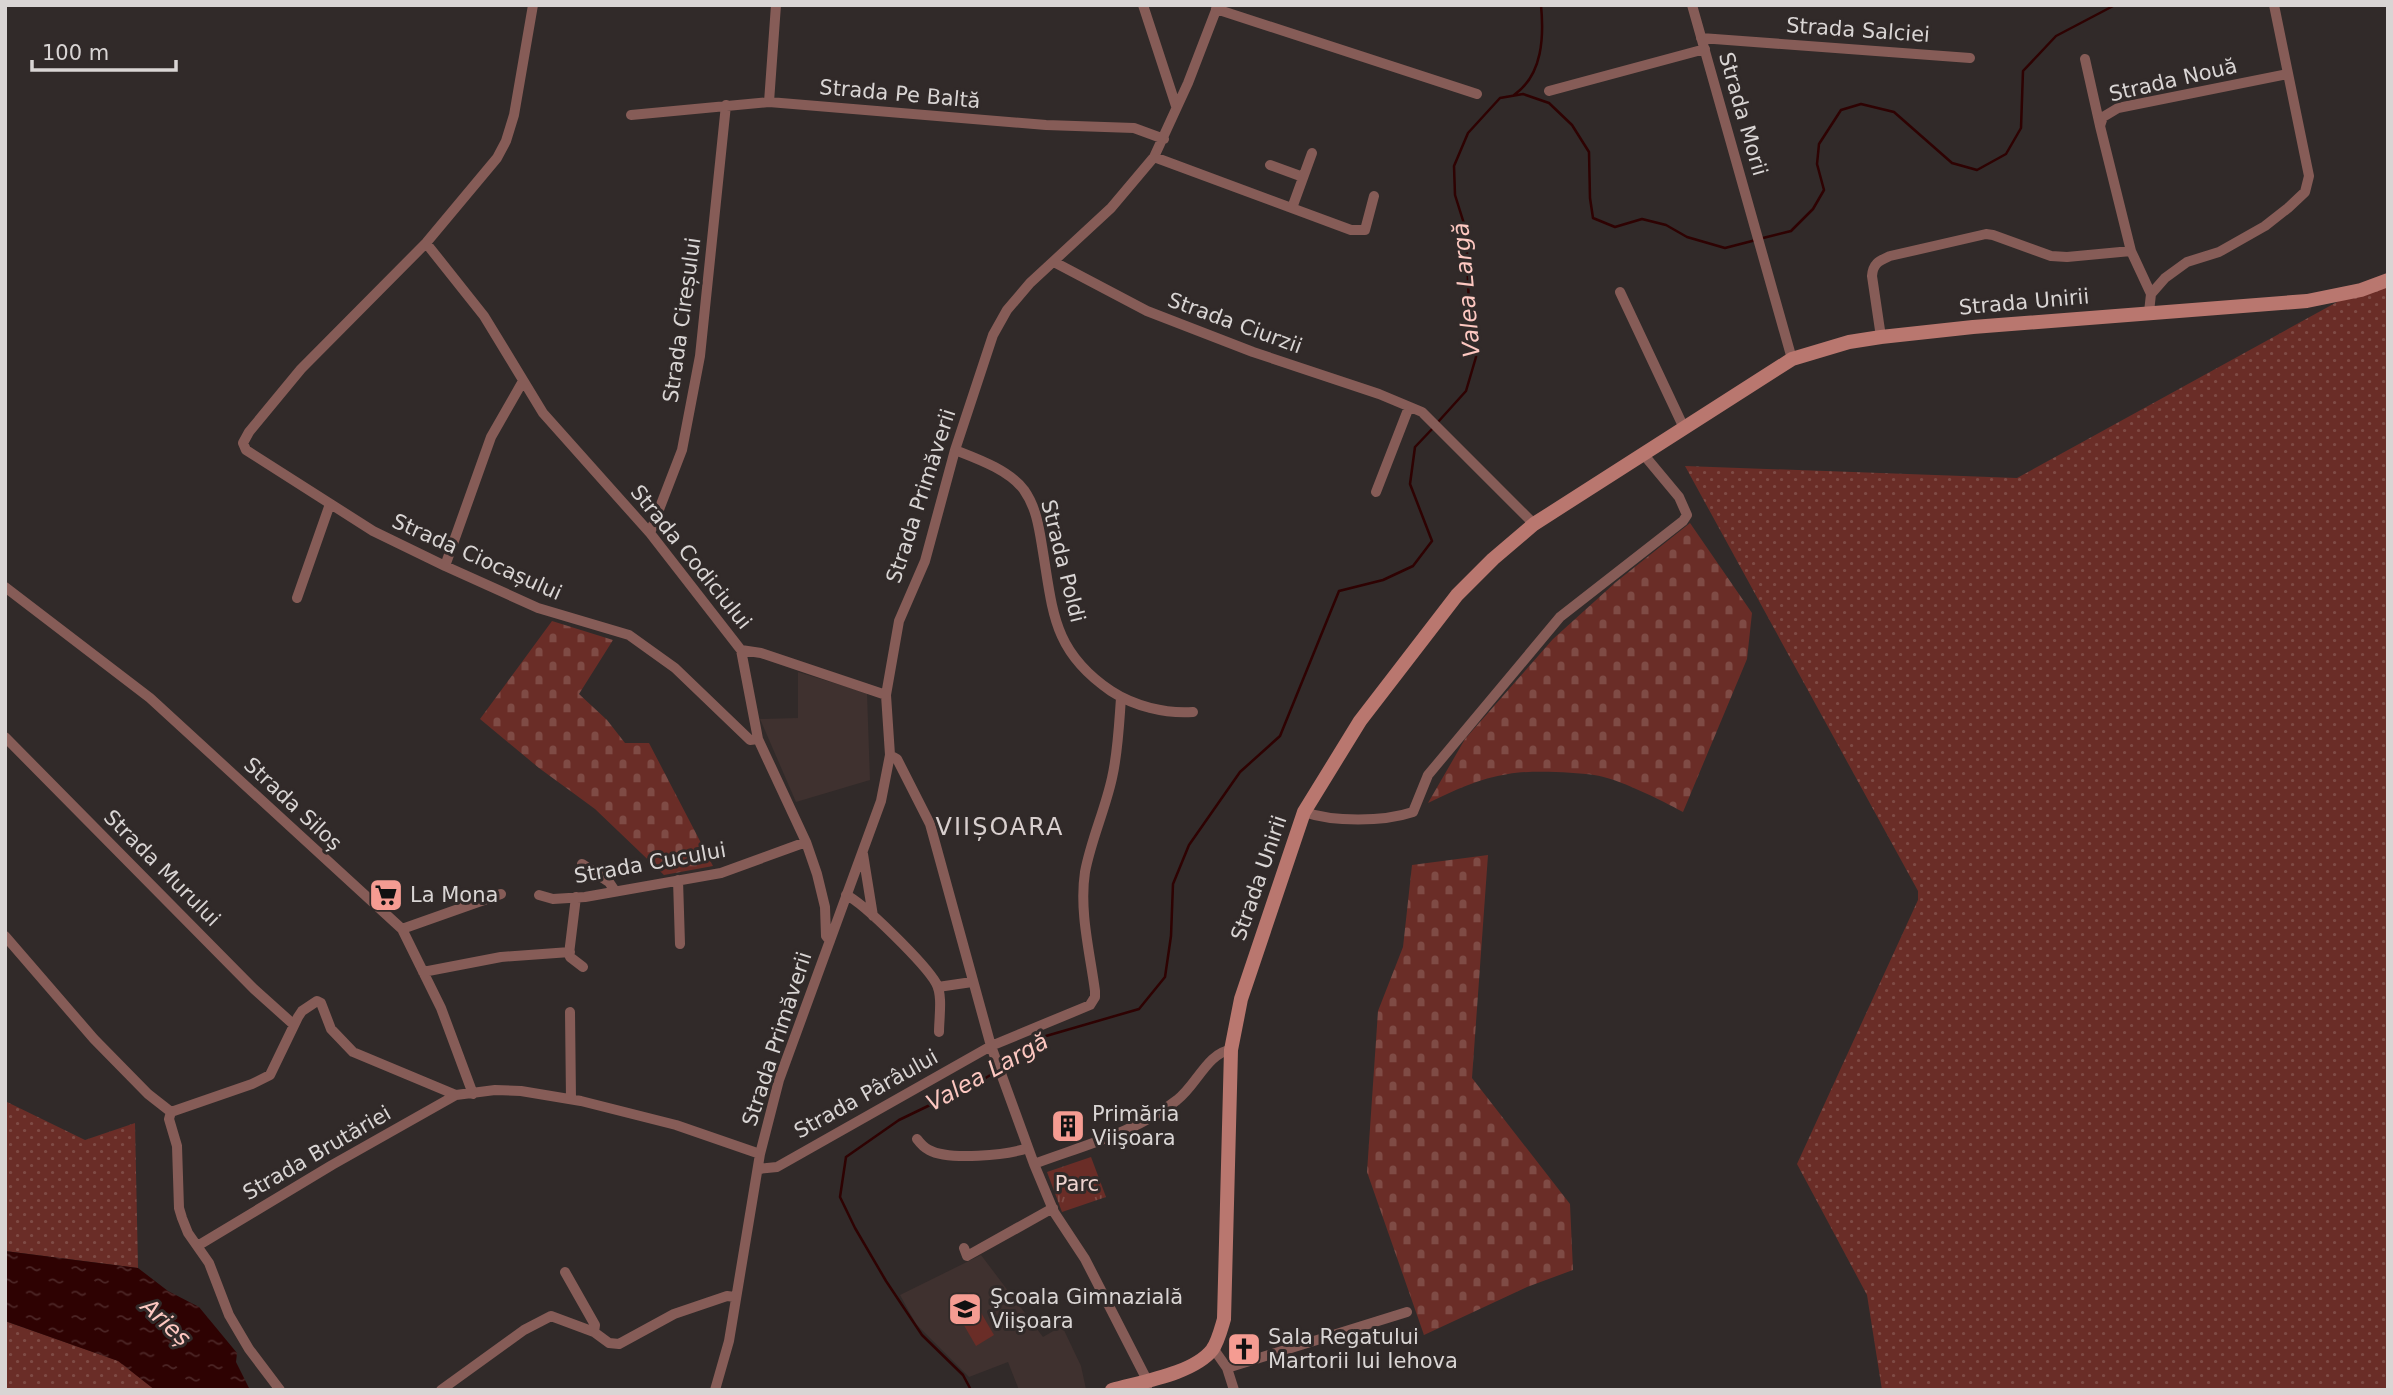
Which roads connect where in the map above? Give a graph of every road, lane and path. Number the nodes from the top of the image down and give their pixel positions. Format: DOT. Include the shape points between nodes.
graph roads {
  1 [pos="533,5"];
  2 [pos="776,5"];
  3 [pos="1143,5"];
  4 [pos="1692,5"];
  5 [pos="2274,5"];
  6 [pos="1217,7"];
  7 [pos="1703,43"];
  8 [pos="1970,58"];
  9 [pos="2085,59"];
  10 [pos="2288,74"];
  11 [pos="1549,91"];
  12 [pos="1477,94"];
  13 [pos="768,102"];
  14 [pos="726,105"];
  15 [pos="1176,106"];
  16 [pos="631,115"];
  17 [pos="2100,126"];
  18 [pos="1164,139"];
  19 [pos="1312,153"];
  20 [pos="1154,157"];
  21 [pos="1270,165"];
  22 [pos="1303,177"];
  23 [pos="1374,196"];
  24 [pos="1292,208"];
  25 [pos="426,243"];
  26 [pos="2131,251"];
  27 [pos="1054,262"];
  28 [pos="2388,280"];
  29 [pos="1620,292"];
  30 [pos="2151,294"];
  31 [pos="2149,312"];
  32 [pos="1881,337"];
  33 [pos="1792,359"];
  34 [pos="523,381"];
  35 [pos="1409,407"];
  36 [pos="1684,428"];
  37 [pos="955,450"];
  38 [pos="1644,454"];
  39 [pos="1376,492"];
  40 [pos="330,504"];
  41 [pos="1534,524"];
  42 [pos="650,533"];
  43 [pos="445,566"];
  44 [pos="5,587"];
  45 [pos="297,598"];
  46 [pos="741,650"];
  47 [pos="886,695"];
  48 [pos="1121,698"];
  49 [pos="1193,712"];
  50 [pos="5,737"];
  51 [pos="758,740"];
  52 [pos="890,755"];
  53 [pos="1304,812"];
  54 [pos="806,842"];
  55 [pos="863,851"];
  56 [pos="582,864"];
  57 [pos="678,880"];
  58 [pos="615,891"];
  59 [pos="501,894"];
  60 [pos="539,895"];
  61 [pos="846,895"];
  62 [pos="576,897"];
  63 [pos="873,916"];
  64 [pos="402,929"];
  65 [pos="5,936"];
  66 [pos="830,941"];
  67 [pos="680,944"];
  68 [pos="569,953"];
  69 [pos="583,967"];
  70 [pos="423,972"];
  71 [pos="972,982"];
  72 [pos="938,987"];
  73 [pos="570,1012"];
  74 [pos="293,1024"];
  75 [pos="939,1032"];
  76 [pos="1231,1050"];
  77 [pos="993,1051"];
  78 [pos="472,1094"];
  79 [pos="456,1095"];
  80 [pos="571,1099"];
  81 [pos="171,1112"];
  82 [pos="917,1139"];
  83 [pos="1028,1148"];
  84 [pos="760,1154"];
  85 [pos="1034,1164"];
  86 [pos="758,1169"];
  87 [pos="1053,1209"];
  88 [pos="199,1245"];
  89 [pos="964,1248"];
  90 [pos="565,1272"];
  91 [pos="735,1297"];
  92 [pos="1406,1312"];
  93 [pos="594,1332"];
  94 [pos="1213,1348"];
  95 [pos="1227,1368"];
  96 [pos="1147,1385"];
  97 [pos="714,1388"];
  98 [pos="280,1390"];
  99 [pos="441,1390"];
  100 [pos="1112,1390"];
  101 [pos="1234,1390"];
  1 -- 25 [label="street" via="506,141"];
  2 -- 13 [label="street"];
  3 -- 15 [label="street"];
  4 -- 7 [label="street, Strada Morii"];
  5 -- 10 [label="street"];
  6 -- 12 [label="street"];
  6 -- 15 [label="street, Strada Primăverii"];
  7 -- 8 [label="street, Strada Salciei"];
  7 -- 11 [label="street, Strada Salciei"];
  7 -- 33 [label="street, Strada Morii"];
  9 -- 17 [label="street"];
  10 -- 17 [label="street, Strada Nouă" via="2118,108 2103,117"];
  10 -- 30 [label="street" via="2309,176 2305,192 2265,226 2219,252 2187,262"];
  13 -- 14 [label="street, Strada Pe Baltă"];
  13 -- 18 [label="street, Strada Pe Baltă" via="1134,128"];
  14 -- 16 [label="street, Strada Pe Baltă"];
  14 -- 42 [label="street, Strada Cireșului" via="696,380 682,450"];
  15 -- 18 [label="street, Strada Primăverii"];
  17 -- 26 [label="street, Strada Nouă"];
  18 -- 20 [label="street, Strada Primăverii"];
  19 -- 22 [label="street"];
  20 -- 24 [label="street"];
  20 -- 27 [label="street, Strada Primăverii" via="1111,208"];
  21 -- 22 [label="street"];
  22 -- 24 [label="street"];
  23 -- 24 [label="street" via="1362,232"];
  25 -- 34 [label="street, Strada Codiciului" via="484,316"];
  25 -- 40 [label="street, Strada Ciocașului" via="301,369 244,439 246,450"];
  26 -- 30 [label="street, Strada Nouă"];
  26 -- 32 [label="street" via="2051,256 1986,234 1890,256 1877,262 1872,276"];
  27 -- 35 [label="street, Strada Ciurzii" via="1147,311"];
  27 -- 37 [label="street, Strada Primăverii" via="1007,310 993,335"];
  28 -- 31 [label="main road, Strada Unirii" via="2306,301"];
  29 -- 36 [label="street"];
  30 -- 31 [label="street"];
  31 -- 32 [label="main road, Strada Unirii"];
  32 -- 33 [label="main road, Strada Unirii"];
  33 -- 36 [label="main road, Strada Unirii"];
  34 -- 42 [label="street, Strada Codiciului" via="543,413"];
  34 -- 43 [label="street" via="491,437"];
  35 -- 39 [label="street"];
  35 -- 41 [label="street, Strada Ciurzii" via="1426,415"];
  36 -- 38 [label="main road, Strada Unirii"];
  37 -- 47 [label="street, Strada Primăverii" via="925,561 899,621"];
  37 -- 48 [label="street, Strada Poldi" via="982,461 1023,488 1038,520 1055,621 1074,658"];
  38 -- 41 [label="main road, Strada Unirii"];
  38 -- 53 [label="street" via="1679,497 1687,515 1560,617 1428,775 1413,812 1353,819"];
  40 -- 43 [label="street, Strada Ciocașului"];
  40 -- 45 [label="street"];
  41 -- 53 [label="main road, Strada Unirii" via="1457,595 1360,721"];
  42 -- 46 [label="street, Strada Codiciului"];
  43 -- 51 [label="street, Strada Ciocașului" via="538,608 629,635 676,668 751,740"];
  44 -- 64 [label="street, Strada Siloș" via="150,698"];
  46 -- 47 [label="street"];
  46 -- 51 [label="street, Strada Codiciului"];
  47 -- 52 [label="street, Strada Primăverii"];
  48 -- 49 [label="street, Strada Poldi" via="1162,711"];
  48 -- 77 [label="street, Strada Pârâului" via="1112,780 1085,874 1085,919 1095,997 1090,1004"];
  50 -- 74 [label="street, Strada Murului"];
  51 -- 54 [label="street, Strada Codiciului"];
  52 -- 55 [label="street, Strada Primăverii" via="881,801"];
  52 -- 71 [label="street" via="897,759 930,824"];
  53 -- 76 [label="main road, Strada Unirii" via="1241,999"];
  54 -- 57 [label="street, Strada Cucului" via="721,873"];
  54 -- 66 [label="street, Strada Codiciului"];
  55 -- 61 [label="street, Strada Primăverii"];
  55 -- 63 [label="street"];
  56 -- 58 [label="street"];
  57 -- 58 [label="street, Strada Cucului"];
  57 -- 67 [label="street"];
  58 -- 62 [label="street, Strada Cucului"];
  59 -- 64 [label="street"];
  60 -- 62 [label="street, Strada Cucului"];
  61 -- 63 [label="street"];
  61 -- 66 [label="street, Strada Primăverii"];
  62 -- 68 [label="street"];
  63 -- 72 [label="street"];
  64 -- 70 [label="street, Strada Siloș"];
  65 -- 81 [label="street" via="94,1039"];
  66 -- 84 [label="street, Strada Primăverii" via="779,1080"];
  68 -- 69 [label="street"];
  68 -- 70 [label="street" via="501,957"];
  70 -- 78 [label="street, Strada Siloș"];
  71 -- 72 [label="street"];
  71 -- 77 [label="street"];
  72 -- 75 [label="street"];
  73 -- 80 [label="street"];
  74 -- 79 [label="street" via="317,1001 331,1029 353,1052"];
  74 -- 81 [label="street" via="270,1075"];
  76 -- 85 [label="street" via="1215,1055 1189,1091 1158,1115"];
  76 -- 94 [label="main road, Strada Unirii" via="1224,1320"];
  77 -- 83 [label="street"];
  77 -- 86 [label="street, Strada Pârâului" via="776,1167"];
  78 -- 79 [label="street"];
  78 -- 80 [label="street" via="521,1091"];
  79 -- 88 [label="street, Strada Brutăriei"];
  80 -- 84 [label="street" via="676,1125"];
  81 -- 88 [label="street" via="179,1208 188,1233"];
  82 -- 83 [label="street" via="930,1151 942,1154 1009,1154"];
  83 -- 85 [label="street"];
  84 -- 86 [label="street, Strada Primăverii"];
  85 -- 87 [label="street"];
  86 -- 91 [label="street, Strada Primăverii"];
  87 -- 89 [label="street" via="967,1256"];
  87 -- 96 [label="street" via="1085,1259"];
  88 -- 98 [label="street" via="229,1315"];
  90 -- 93 [label="street"];
  91 -- 93 [label="street" via="674,1314 619,1344"];
  91 -- 97 [label="street, Strada Primăverii" via="729,1341"];
  92 -- 95 [label="street"];
  93 -- 99 [label="street" via="551,1316"];
  94 -- 95 [label="street"];
  94 -- 96 [label="main road" via="1201,1360"];
  95 -- 101 [label="street"];
  96 -- 100 [label="main road"];
}
